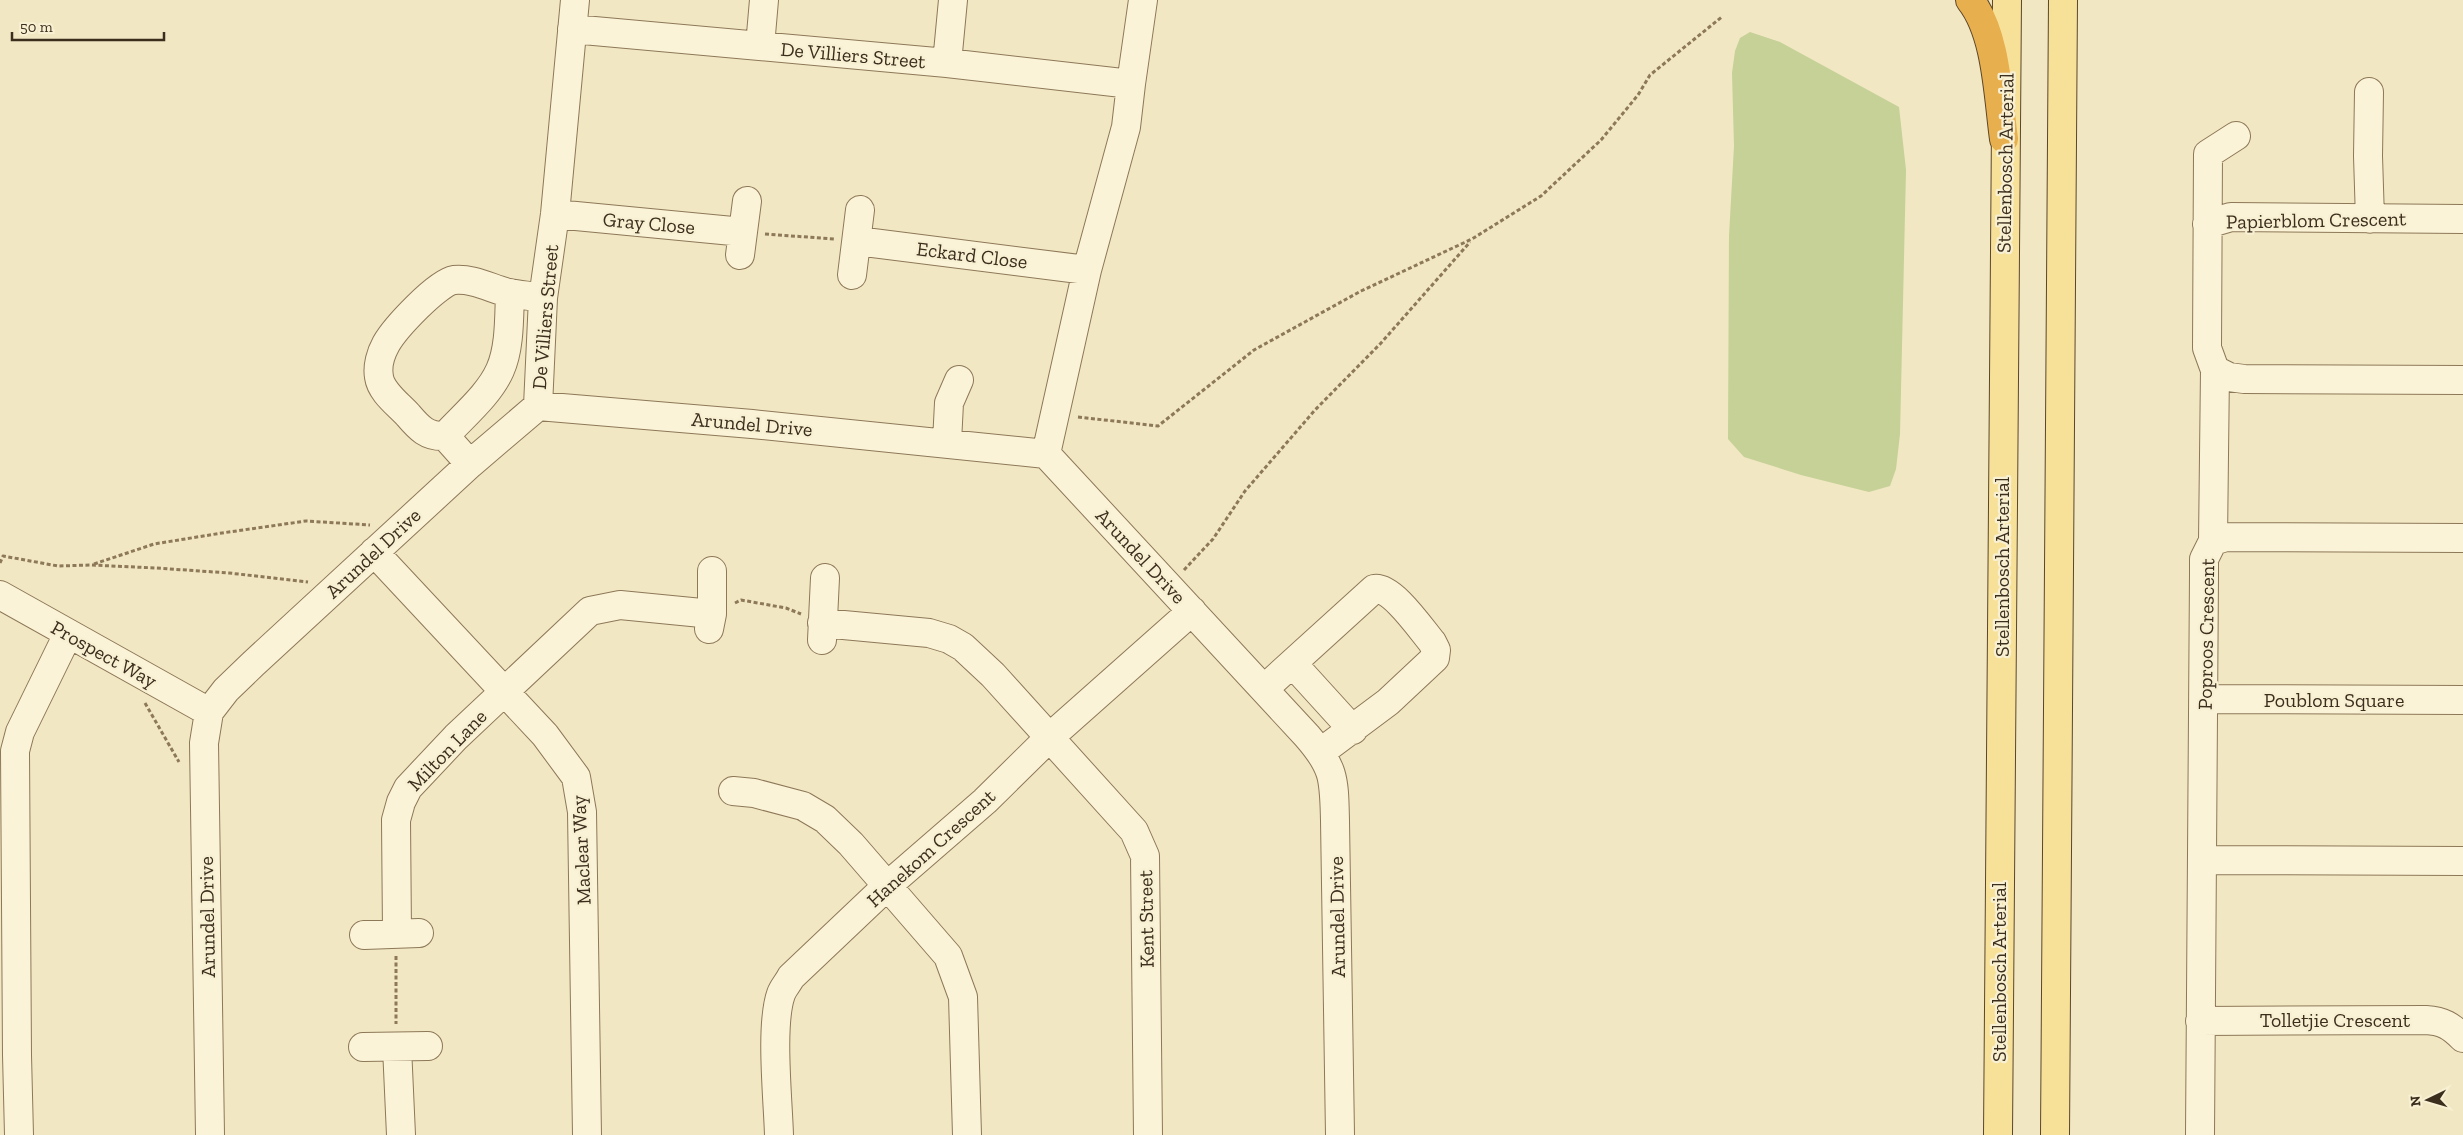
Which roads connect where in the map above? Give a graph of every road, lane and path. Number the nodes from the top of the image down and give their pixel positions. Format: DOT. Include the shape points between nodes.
graph roads {
  1 [pos="575,0"];
  2 [pos="764,0"];
  3 [pos="953,0"];
  4 [pos="1143,0"];
  5 [pos="1970,0"];
  6 [pos="2007,0"];
  7 [pos="2063,0"];
  8 [pos="1723,16"];
  9 [pos="572,30"];
  10 [pos="760,46"];
  11 [pos="947,64"];
  12 [pos="1131,84"];
  13 [pos="2369,92"];
  14 [pos="2236,136"];
  15 [pos="2004,139"];
  16 [pos="746,201"];
  17 [pos="860,210"];
  18 [pos="555,214"];
  19 [pos="2370,219"];
  20 [pos="2463,219"];
  21 [pos="2207,224"];
  22 [pos="1472,239"];
  23 [pos="857,241"];
  24 [pos="742,243"];
  25 [pos="1087,270"];
  26 [pos="852,275"];
  27 [pos="510,293"];
  28 [pos="543,298"];
  29 [pos="2215,370"];
  30 [pos="959,380"];
  31 [pos="2463,380"];
  32 [pos="538,406"];
  33 [pos="1054,416"];
  34 [pos="445,436"];
  35 [pos="946,442"];
  36 [pos="1046,454"];
  37 [pos="470,464"];
  38 [pos="394,533"];
  39 [pos="2463,538"];
  40 [pos="2213,541"];
  41 [pos="374,552"];
  42 [pos="0,563"];
  43 [pos="91,565"];
  44 [pos="712,570"];
  45 [pos="826,578"];
  46 [pos="1169,586"];
  47 [pos="331,592"];
  48 [pos="0,595"];
  49 [pos="1192,611"];
  50 [pos="710,622"];
  51 [pos="822,632"];
  52 [pos="68,634"];
  53 [pos="1293,664"];
  54 [pos="143,675"];
  55 [pos="1264,689"];
  56 [pos="505,692"];
  57 [pos="2204,699"];
  58 [pos="2463,700"];
  59 [pos="209,712"];
  60 [pos="1353,730"];
  61 [pos="1050,737"];
  62 [pos="1321,752"];
  63 [pos="205,776"];
  64 [pos="732,791"];
  65 [pos="2202,860"];
  66 [pos="2463,861"];
  67 [pos="887,886"];
  68 [pos="408,933"];
  69 [pos="364,935"];
  70 [pos="2200,1021"];
  71 [pos="2463,1038"];
  72 [pos="428,1046"];
  73 [pos="362,1047"];
  74 [pos="397,1047"];
  75 [pos="19,1135"];
  76 [pos="210,1135"];
  77 [pos="401,1135"];
  78 [pos="587,1135"];
  79 [pos="779,1135"];
  80 [pos="966,1135"];
  81 [pos="1148,1135"];
  82 [pos="1340,1135"];
  83 [pos="1998,1135"];
  84 [pos="2055,1135"];
  85 [pos="2200,1135"];
  1 -- 9 [label="street"];
  2 -- 10 [label="street"];
  3 -- 11 [label="street"];
  4 -- 12 [label="street"];
  5 -- 15 [label="highway" via="1980,12 1991,43"];
  6 -- 15 [label="main road, Stellenbosch Arterial"];
  7 -- 84 [label="main road"];
  8 -- 22 [label="path" via="1650,75 1601,140 1541,196"];
  9 -- 10 [label="street, De Villiers Street"];
  9 -- 18 [label="street, De Villiers Street"];
  10 -- 11 [label="street, De Villiers Street"];
  11 -- 12 [label="street, De Villiers Street"];
  12 -- 25 [label="street" via="1126,127"];
  13 -- 19 [label="street"];
  14 -- 21 [label="street" via="2208,154"];
  15 -- 83 [label="main road, Stellenbosch Arterial"];
  16 -- 24 [label="street"];
  17 -- 23 [label="street"];
  18 -- 24 [label="street, Gray Close"];
  18 -- 28 [label="street, De Villiers Street"];
  19 -- 20 [label="street, Papierblom Crescent"];
  19 -- 21 [label="street, Papierblom Crescent" via="2232,218"];
  21 -- 29 [label="street, Papierblom Crescent" via="2207,348"];
  22 -- 33 [label="path" via="1361,291 1254,350 1158,426"];
  22 -- 46 [label="path" via="1381,343 1315,410 1245,491 1213,539"];
  23 -- 24 [label="path"];
  23 -- 25 [label="street, Eckard Close"];
  23 -- 26 [label="street"];
  25 -- 33 [label="street"];
  27 -- 28 [label="street"];
  27 -- 34 [label="street" via="501,369 491,386"];
  27 -- 34 [label="street" via="472,281 446,282 394,331 385,345 378,375 381,386 422,431"];
  28 -- 32 [label="street, De Villiers Street"];
  29 -- 31 [label="street" via="2244,379"];
  29 -- 40 [label="street, Papierblom Crescent"];
  30 -- 35 [label="street" via="948,403"];
  32 -- 35 [label="street, Arundel Drive"];
  32 -- 37 [label="street, Arundel Drive"];
  33 -- 36 [label="street"];
  34 -- 37 [label="street"];
  35 -- 36 [label="street, Arundel Drive"];
  36 -- 46 [label="street, Arundel Drive"];
  37 -- 38 [label="street, Arundel Drive"];
  38 -- 41 [label="street, Arundel Drive"];
  38 -- 43 [label="path" via="382,526 306,521 154,544"];
  39 -- 40 [label="street, Poproos Crescent" via="2226,537"];
  40 -- 57 [label="street, Poproos Crescent" via="2204,559"];
  41 -- 47 [label="street, Arundel Drive"];
  41 -- 56 [label="street, Maclear Way"];
  42 -- 43 [label="path" via="3,556 58,566"];
  43 -- 47 [label="path" via="229,573 317,583"];
  44 -- 50 [label="street"];
  45 -- 51 [label="street"];
  46 -- 49 [label="street, Arundel Drive"];
  47 -- 59 [label="street, Arundel Drive" via="226,690"];
  48 -- 52 [label="street, Prospect Way"];
  49 -- 55 [label="street, Arundel Drive"];
  49 -- 61 [label="street, Hanekom Crescent"];
  50 -- 51 [label="path" via="740,600 786,608"];
  50 -- 56 [label="street, Milton Lane" via="620,605 590,611"];
  51 -- 61 [label="street, Kent Street" via="929,633 949,639 963,647 993,675"];
  52 -- 54 [label="street, Prospect Way"];
  52 -- 75 [label="street" via="20,732 15,751"];
  53 -- 55 [label="street"];
  53 -- 60 [label="street"];
  53 -- 60 [label="street" via="1374,589 1381,588 1390,594 1432,642 1435,658"];
  54 -- 59 [label="street, Prospect Way"];
  54 -- 63 [label="path" via="139,687 148,710 184,770"];
  55 -- 62 [label="street, Arundel Drive"];
  56 -- 68 [label="street, Milton Lane" via="420,773 401,802 396,820"];
  56 -- 78 [label="street, Maclear Way" via="567,763 576,777 580,793 586,942"];
  57 -- 58 [label="street, Poublom Square"];
  57 -- 65 [label="street, Poproos Crescent"];
  59 -- 63 [label="street, Arundel Drive" via="204,743"];
  60 -- 62 [label="street"];
  61 -- 67 [label="street, Hanekom Crescent" via="985,801"];
  61 -- 81 [label="street, Kent Street" via="1134,831 1145,856"];
  62 -- 82 [label="street, Arundel Drive" via="1332,773 1334,785"];
  63 -- 76 [label="street, Arundel Drive"];
  64 -- 67 [label="street" via="775,798 825,819"];
  65 -- 66 [label="street"];
  65 -- 70 [label="street, Poproos Crescent"];
  67 -- 79 [label="street, Hanekom Crescent" via="791,977 781,992 776,1041"];
  67 -- 80 [label="street" via="948,956 958,978 963,997"];
  68 -- 69 [label="street"];
  68 -- 74 [label="path"];
  70 -- 71 [label="street, Tolletjie Crescent" via="2426,1020 2445,1023"];
  70 -- 85 [label="street"];
  72 -- 74 [label="street"];
  73 -- 74 [label="street"];
  74 -- 77 [label="street"];
}
